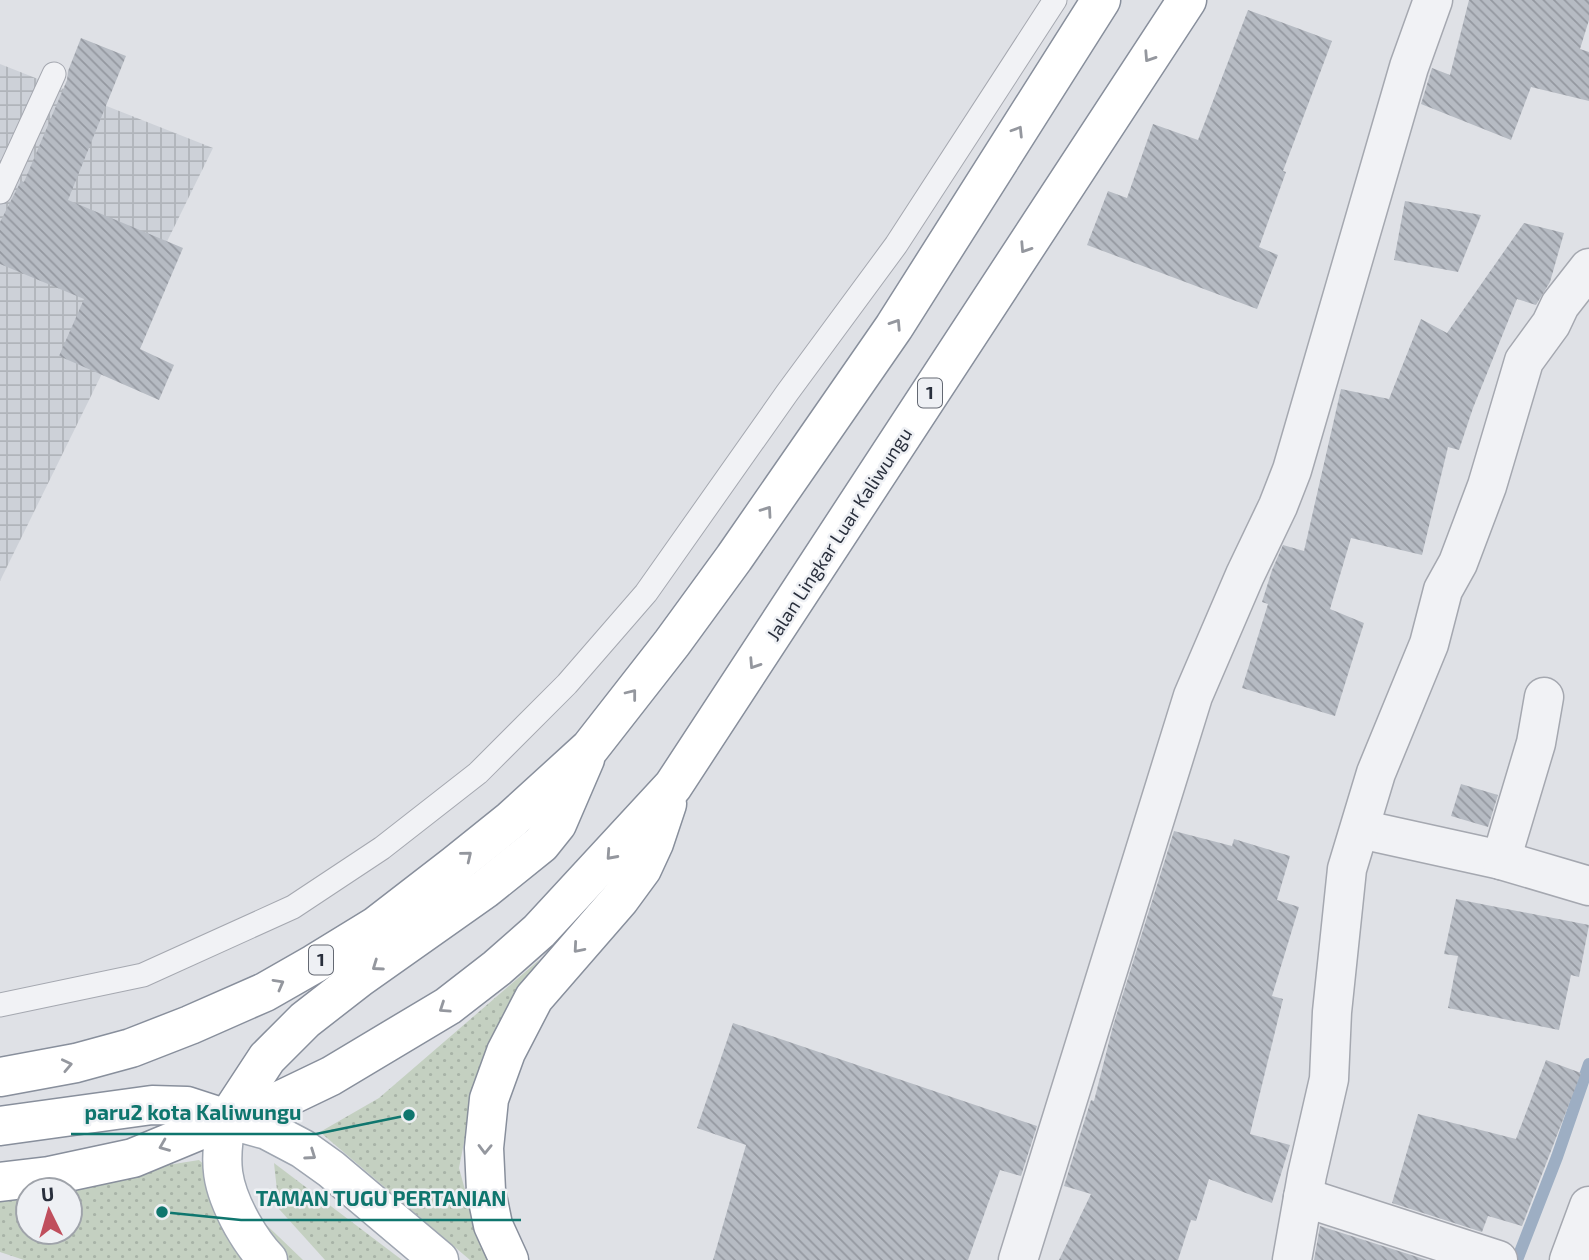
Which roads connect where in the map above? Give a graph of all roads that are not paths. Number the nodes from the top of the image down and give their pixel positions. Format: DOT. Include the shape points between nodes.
graph roads {
  1 [pos="1055,0"];
  2 [pos="1101,0"];
  3 [pos="1187,0"];
  4 [pos="1433,0"];
  5 [pos="54,74"];
  6 [pos="0,192"];
  7 [pos="1589,268"];
  8 [pos="1544,697"];
  9 [pos="590,748"];
  10 [pos="673,786"];
  11 [pos="1360,829"];
  12 [pos="1501,860"];
  13 [pos="1589,886"];
  14 [pos="0,1005"];
  15 [pos="0,1077"];
  16 [pos="227,1119"];
  17 [pos="0,1126"];
  18 [pos="0,1182"];
  19 [pos="1303,1197"];
  20 [pos="1589,1206"];
  21 [pos="268,1260"];
  22 [pos="439,1260"];
  23 [pos="509,1260"];
  24 [pos="1018,1260"];
  25 [pos="1292,1260"];
  26 [pos="1498,1260"];
  27 [pos="1569,1260"];
  1 -- 14 [label="lane" via="896,245 646,593 567,684 478,773 382,848 293,907 143,975"];
  9 -- 2 [label="main road, 1, one-way" via="727,568 894,327"];
  3 -- 10 [label="main road, Jalan Lingkar Luar Kaliwungu / 1, one-way"];
  4 -- 24 [label="street" via="1409,67 1292,470 1193,696"];
  5 -- 6 [label="lane"];
  7 -- 11 [label="street" via="1524,361 1487,486 1443,590 1429,644 1377,773"];
  8 -- 12 [label="street" via="1536,743"];
  15 -- 9 [label="main road, 1, one-way" via="131,1048 265,992 376,926 511,820"];
  9 -- 16 [label="main road, 1, one-way" via="557,824 541,844 305,1020 267,1058"];
  10 -- 16 [label="main road, 1, one-way" via="539,931 448,1006 331,1076"];
  10 -- 23 [label="main road, one-way" via="642,869 534,998 506,1052 489,1100 486,1191 493,1225"];
  11 -- 12 [label="street"];
  11 -- 19 [label="street" via="1347,870 1329,1079"];
  12 -- 13 [label="street"];
  16 -- 17 [label="main road" via="187,1106 152,1105"];
  16 -- 18 [label="main road, 1, one-way" via="133,1158"];
  16 -- 21 [label="main road, 1" via="221,1149 228,1198 256,1249"];
  16 -- 22 [label="main road, one-way" via="267,1130 303,1149"];
  19 -- 25 [label="street"];
  19 -- 26 [label="street"];
  20 -- 27 [label="street"];
}
